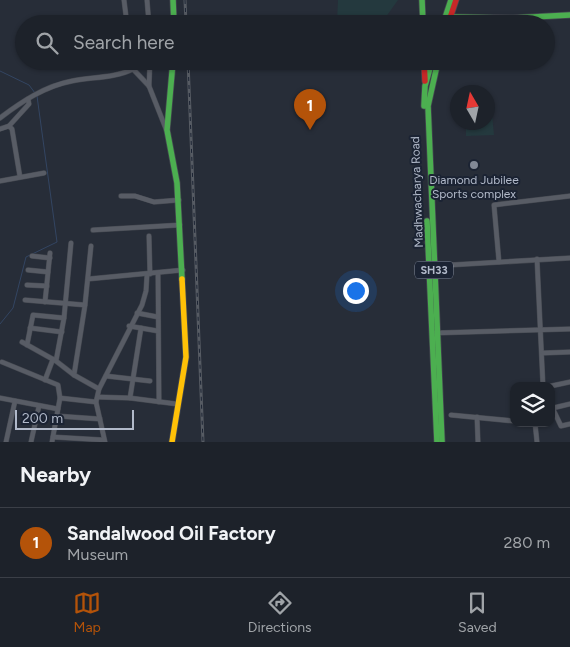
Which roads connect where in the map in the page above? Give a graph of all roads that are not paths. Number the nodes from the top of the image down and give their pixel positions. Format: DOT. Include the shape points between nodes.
graph roads {
  1 [pos="124,0"];
  2 [pos="147,0"];
  3 [pos="173,0"];
  4 [pos="422,0"];
  5 [pos="451,0"];
  6 [pos="456,0"];
  7 [pos="126,15"];
  8 [pos="148,15"];
  9 [pos="174,15"];
  10 [pos="423,15"];
  11 [pos="448,15"];
  12 [pos="449,15"];
  13 [pos="570,15"];
  14 [pos="555,17"];
  15 [pos="130,70"];
  16 [pos="134,70"];
  17 [pos="150,70"];
  18 [pos="172,70"];
  19 [pos="424,70"];
  20 [pos="429,70"];
  21 [pos="436,70"];
  22 [pos="149,86"];
  23 [pos="425,86"];
  24 [pos="29,98"];
  25 [pos="429,98"];
  26 [pos="0,118"];
  27 [pos="9,126"];
  28 [pos="0,129"];
  29 [pos="167,130"];
  30 [pos="44,173"];
  31 [pos="20,178"];
  32 [pos="0,181"];
  33 [pos="121,196"];
  34 [pos="570,196"];
  35 [pos="179,200"];
  36 [pos="180,225"];
  37 [pos="93,230"];
  38 [pos="149,236"];
  39 [pos="71,243"];
  40 [pos="91,246"];
  41 [pos="32,256"];
  42 [pos="570,258"];
  43 [pos="537,259"];
  44 [pos="500,262"];
  45 [pos="431,266"];
  46 [pos="28,270"];
  47 [pos="183,270"];
  48 [pos="48,272"];
  49 [pos="158,273"];
  50 [pos="148,274"];
  51 [pos="88,279"];
  52 [pos="27,285"];
  53 [pos="47,286"];
  54 [pos="25,300"];
  55 [pos="45,302"];
  56 [pos="66,304"];
  57 [pos="86,305"];
  58 [pos="137,313"];
  59 [pos="158,317"];
  60 [pos="64,318"];
  61 [pos="130,326"];
  62 [pos="30,328"];
  63 [pos="141,328"];
  64 [pos="570,329"];
  65 [pos="542,330"];
  66 [pos="158,331"];
  67 [pos="62,332"];
  68 [pos="434,333"];
  69 [pos="570,352"];
  70 [pos="543,353"];
  71 [pos="54,360"];
  72 [pos="2,362"];
  73 [pos="74,375"];
  74 [pos="106,376"];
  75 [pos="133,379"];
  76 [pos="44,380"];
  77 [pos="150,381"];
  78 [pos="543,382"];
  79 [pos="570,382"];
  80 [pos="555,385"];
  81 [pos="99,389"];
  82 [pos="98,397"];
  83 [pos="0,398"];
  84 [pos="60,398"];
  85 [pos="130,398"];
  86 [pos="15,402"];
  87 [pos="96,402"];
  88 [pos="159,402"];
  89 [pos="177,404"];
  90 [pos="570,404"];
  91 [pos="39,406"];
  92 [pos="555,406"];
  93 [pos="58,409"];
  94 [pos="555,413"];
  95 [pos="451,415"];
  96 [pos="57,416"];
  97 [pos="477,417"];
  98 [pos="100,419"];
  99 [pos="510,421"];
  100 [pos="570,424"];
  101 [pos="535,427"];
  102 [pos="52,440"];
  103 [pos="105,441"];
  104 [pos="6,442"];
  105 [pos="31,442"];
  106 [pos="172,442"];
  107 [pos="437,442"];
  108 [pos="442,442"];
  109 [pos="478,442"];
  110 [pos="537,442"];
  1 -- 7 [label="street"];
  2 -- 8 [label="street"];
  3 -- 9 [label="main road"];
  4 -- 10 [label="main road"];
  5 -- 11 [label="main road"];
  6 -- 12 [label="main road"];
  13 -- 14 [label="main road"];
  15 -- 24 [label="street" via="70,81"];
  16 -- 22 [label="street"];
  17 -- 22 [label="street"];
  18 -- 29 [label="main road"];
  19 -- 23 [label="main road"];
  20 -- 23 [label="main road, Madhwacharya Road"];
  21 -- 25 [label="main road, SH33"];
  22 -- 29 [label="street"];
  23 -- 25 [label="main road"];
  23 -- 45 [label="main road, Madhwacharya Road"];
  24 -- 26 [label="street"];
  24 -- 27 [label="street" via="26,110"];
  25 -- 45 [label="main road, Madhwacharya Road / SH33"];
  27 -- 28 [label="street"];
  27 -- 31 [label="street"];
  29 -- 35 [label="main road"];
  30 -- 31 [label="street"];
  31 -- 32 [label="street"];
  33 -- 35 [label="street" via="135,196 154,202"];
  34 -- 44 [label="street" via="494,205"];
  35 -- 36 [label="main road"];
  36 -- 37 [label="street"];
  36 -- 47 [label="main road"];
  38 -- 50 [label="street"];
  39 -- 56 [label="street"];
  40 -- 51 [label="street"];
  41 -- 48 [label="street" via="50,255"];
  42 -- 43 [label="street"];
  43 -- 44 [label="street"];
  43 -- 65 [label="street"];
  44 -- 45 [label="street"];
  45 -- 68 [label="main road, Madhwacharya Road / SH33"];
  46 -- 48 [label="street"];
  47 -- 49 [label="street"];
  47 -- 89 [label="main road" via="186,357"];
  48 -- 53 [label="street"];
  49 -- 50 [label="street"];
  49 -- 59 [label="street"];
  50 -- 51 [label="street"];
  50 -- 58 [label="street" via="145,298"];
  51 -- 57 [label="street"];
  52 -- 53 [label="street"];
  53 -- 55 [label="street"];
  54 -- 55 [label="street"];
  55 -- 56 [label="street"];
  56 -- 57 [label="street"];
  56 -- 60 [label="street"];
  57 -- 73 [label="street"];
  58 -- 59 [label="street"];
  58 -- 61 [label="street"];
  59 -- 66 [label="street"];
  60 -- 62 [label="street" via="33,315"];
  60 -- 67 [label="street"];
  61 -- 63 [label="street"];
  61 -- 74 [label="street"];
  62 -- 67 [label="street"];
  62 -- 71 [label="street" via="24,343"];
  63 -- 66 [label="street"];
  63 -- 75 [label="street"];
  64 -- 65 [label="street"];
  65 -- 68 [label="street"];
  65 -- 70 [label="street"];
  66 -- 88 [label="street"];
  67 -- 71 [label="street"];
  68 -- 107 [label="main road, Madhwacharya Road"];
  68 -- 108 [label="main road, Madhwacharya Road / SH33"];
  69 -- 70 [label="street"];
  70 -- 78 [label="street"];
  71 -- 73 [label="street"];
  71 -- 76 [label="street"];
  72 -- 76 [label="street"];
  73 -- 81 [label="street"];
  74 -- 75 [label="street"];
  74 -- 81 [label="street"];
  75 -- 77 [label="street"];
  75 -- 85 [label="street"];
  76 -- 84 [label="street" via="60,387"];
  79 -- 80 [label="street"];
  81 -- 82 [label="street"];
  82 -- 85 [label="street"];
  82 -- 87 [label="street"];
  83 -- 86 [label="street"];
  84 -- 87 [label="street"];
  84 -- 93 [label="street"];
  85 -- 88 [label="street"];
  86 -- 91 [label="street"];
  86 -- 104 [label="street"];
  87 -- 98 [label="street"];
  88 -- 89 [label="street"];
  89 -- 106 [label="main road"];
  90 -- 92 [label="street"];
  91 -- 93 [label="street"];
  91 -- 105 [label="street"];
  93 -- 96 [label="street"];
  94 -- 100 [label="street" via="561,426"];
  95 -- 97 [label="street"];
  96 -- 98 [label="street"];
  96 -- 102 [label="street"];
  97 -- 99 [label="street"];
  97 -- 109 [label="street"];
  98 -- 103 [label="street"];
  101 -- 110 [label="street"];
  102 -- 103 [label="street"];
}
